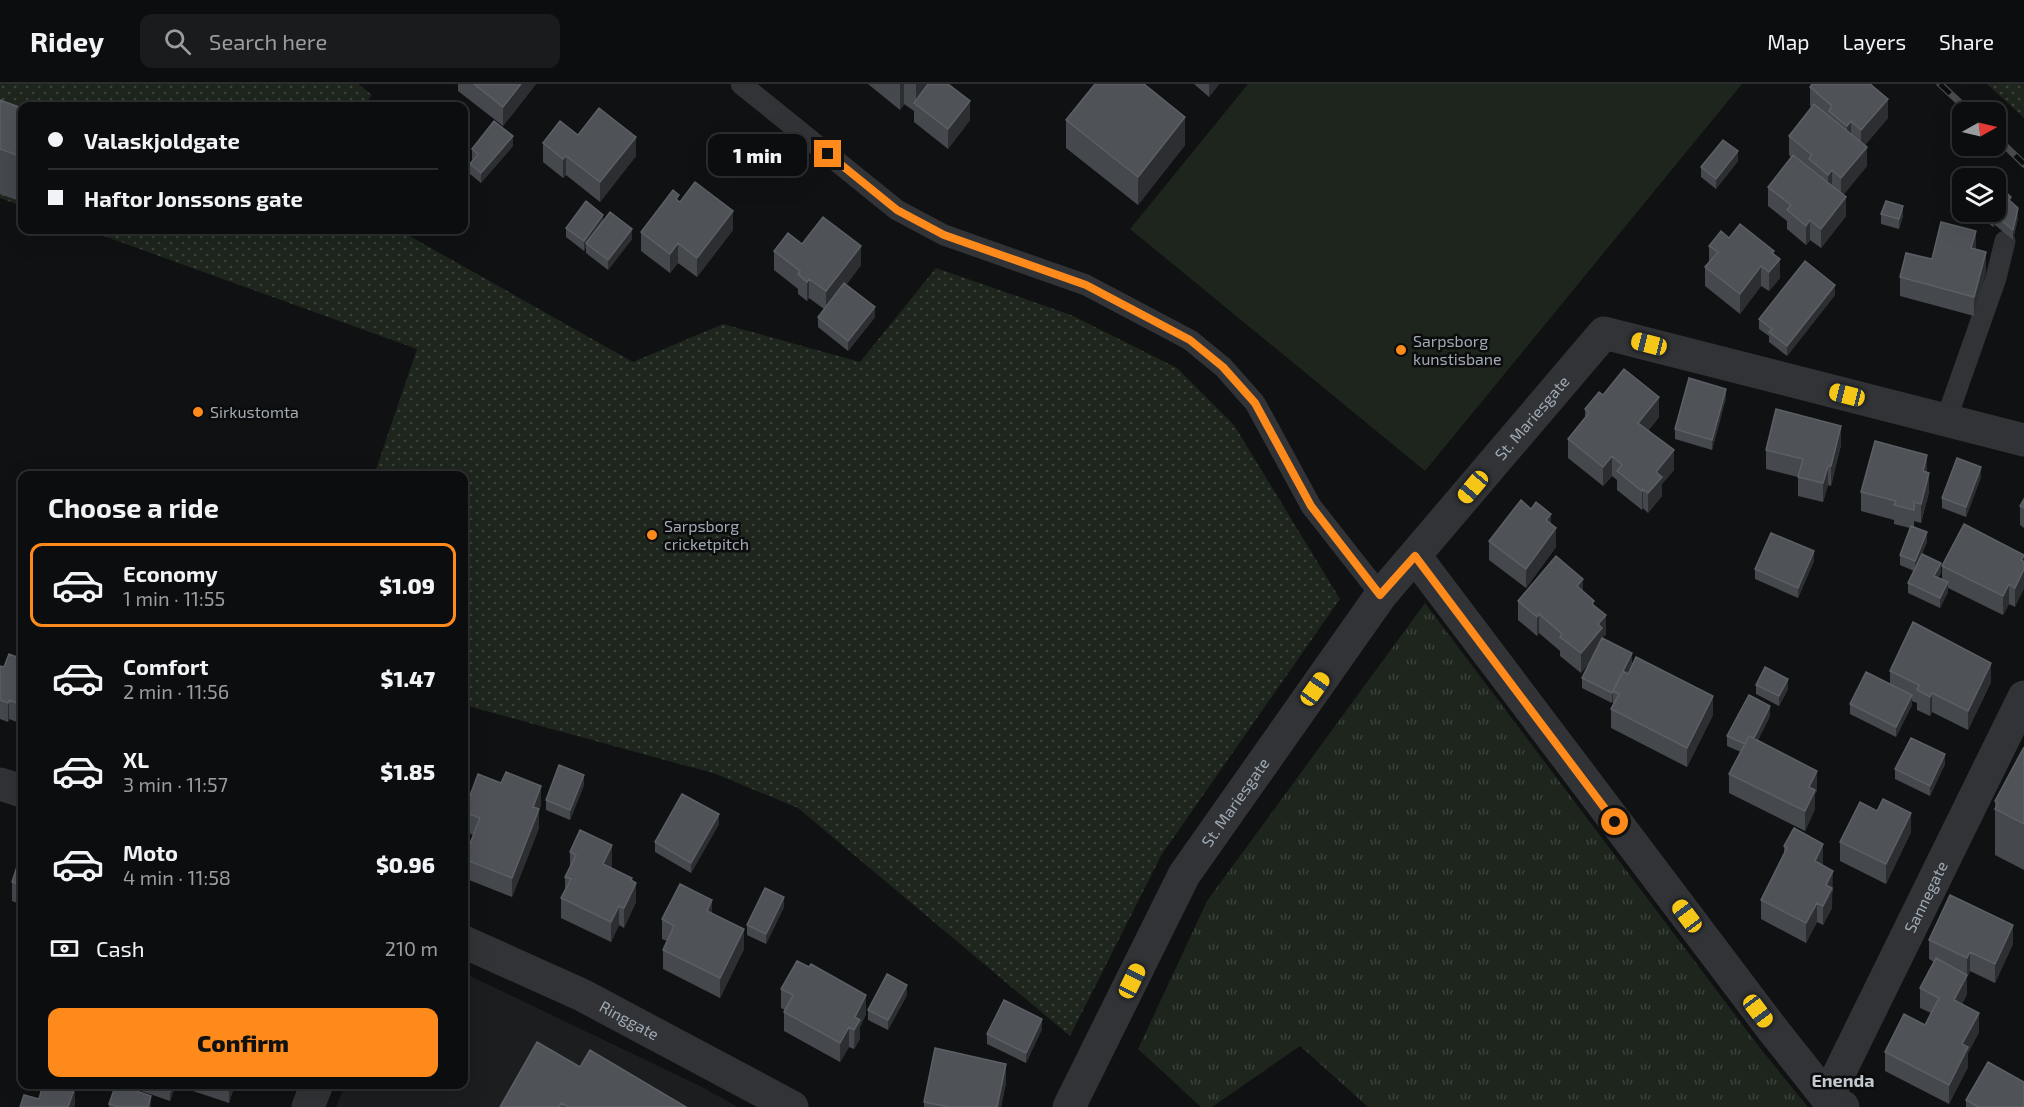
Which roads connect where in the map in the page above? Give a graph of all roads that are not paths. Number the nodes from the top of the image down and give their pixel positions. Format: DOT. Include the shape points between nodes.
graph roads {
  1 [pos="741,84"];
  2 [pos="2006,241"];
  3 [pos="1946,420"];
  4 [pos="2024,440"];
  5 [pos="1415,556"];
  6 [pos="1380,595"];
  7 [pos="2024,697"];
  8 [pos="0,784"];
  9 [pos="18,790"];
  10 [pos="468,944"];
  11 [pos="315,1089"];
  12 [pos="1835,1103"];
  13 [pos="308,1107"];
  14 [pos="792,1107"];
  15 [pos="1069,1107"];
  1 -- 6 [label="lane" via="897,210 944,235 1086,285 1190,340 1223,367 1255,403 1311,506"];
  2 -- 3 [label="lane"];
  3 -- 4 [label="street, St. Mariesgate"];
  3 -- 5 [label="street, St. Mariesgate" via="1604,333"];
  5 -- 6 [label="street, St. Mariesgate"];
  5 -- 12 [label="street" via="1773,1030"];
  6 -- 15 [label="street, St. Mariesgate" via="1184,875"];
  7 -- 12 [label="street, Sannegate"];
  8 -- 9 [label="street"];
  10 -- 14 [label="street, Ringgate" via="582,995"];
  11 -- 13 [label="street"];
}
